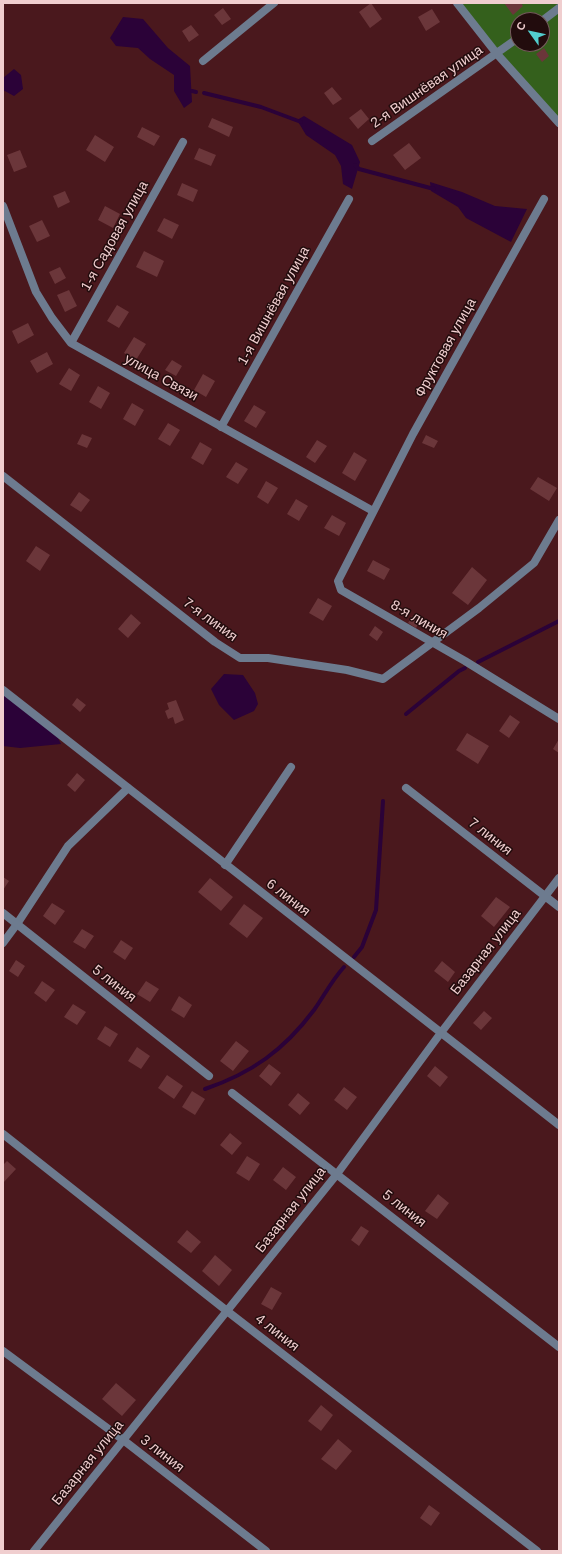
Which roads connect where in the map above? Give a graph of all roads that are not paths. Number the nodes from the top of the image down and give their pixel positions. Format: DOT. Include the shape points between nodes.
graph roads {
  1 [pos="274,3"];
  2 [pos="457,3"];
  3 [pos="559,8"];
  4 [pos="550,14"];
  5 [pos="510,44"];
  6 [pos="496,54"];
  7 [pos="203,61"];
  8 [pos="559,123"];
  9 [pos="372,141"];
  10 [pos="183,142"];
  11 [pos="349,199"];
  12 [pos="544,199"];
  13 [pos="3,206"];
  14 [pos="70,343"];
  15 [pos="221,427"];
  16 [pos="3,476"];
  17 [pos="373,511"];
  18 [pos="559,520"];
  19 [pos="432,643"];
  20 [pos="3,690"];
  21 [pos="559,719"];
  22 [pos="291,767"];
  23 [pos="128,788"];
  24 [pos="406,788"];
  25 [pos="225,865"];
  26 [pos="559,878"];
  27 [pos="546,897"];
  28 [pos="559,907"];
  29 [pos="3,913"];
  30 [pos="17,924"];
  31 [pos="3,943"];
  32 [pos="440,1034"];
  33 [pos="209,1076"];
  34 [pos="232,1093"];
  35 [pos="559,1125"];
  36 [pos="3,1134"];
  37 [pos="337,1174"];
  38 [pos="228,1311"];
  39 [pos="559,1347"];
  40 [pos="3,1350"];
  41 [pos="122,1439"];
  42 [pos="34,1551"];
  43 [pos="266,1551"];
  44 [pos="537,1551"];
  1 -- 7 [label="street"];
  2 -- 6 [label="street"];
  3 -- 4 [label="street"];
  5 -- 6 [label="street, 2-я Вишнёвая улица"];
  6 -- 8 [label="street"];
  6 -- 9 [label="street, 2-я Вишнёвая улица"];
  10 -- 14 [label="street, 1-я Садовая улица"];
  11 -- 15 [label="street, 1-я Вишнёвая улица"];
  12 -- 17 [label="street, Фруктовая улица" via="482,307"];
  13 -- 14 [label="street, улица Связи" via="36,292"];
  14 -- 15 [label="street, улица Связи"];
  15 -- 17 [label="street, улица Связи"];
  16 -- 19 [label="street, 7-я линия" via="215,642 240,658 268,658 347,670 383,679"];
  17 -- 19 [label="street, 8-я линия" via="338,582 341,590"];
  18 -- 19 [label="street, 7-я линия" via="534,563"];
  19 -- 21 [label="street, 8-я линия"];
  20 -- 23 [label="street, 6 линия"];
  22 -- 25 [label="street"];
  23 -- 25 [label="street, 6 линия"];
  23 -- 30 [label="street" via="68,846"];
  24 -- 27 [label="street, 7 линия"];
  25 -- 32 [label="street, 6 линия"];
  26 -- 27 [label="street, Базарная улица"];
  27 -- 28 [label="street, 7 линия"];
  27 -- 32 [label="street, Базарная улица"];
  29 -- 30 [label="street, 5 линия"];
  30 -- 31 [label="street"];
  30 -- 33 [label="street, 5 линия"];
  32 -- 35 [label="street, 6 линия"];
  32 -- 37 [label="street, Базарная улица"];
  34 -- 37 [label="street, 5 линия"];
  36 -- 38 [label="street, 4 линия"];
  37 -- 38 [label="street, Базарная улица"];
  37 -- 39 [label="street, 5 линия"];
  38 -- 41 [label="street, Базарная улица"];
  38 -- 44 [label="street, 4 линия"];
  40 -- 41 [label="street, 3 линия"];
  41 -- 42 [label="street, Базарная улица"];
  41 -- 43 [label="street, 3 линия"];
}
